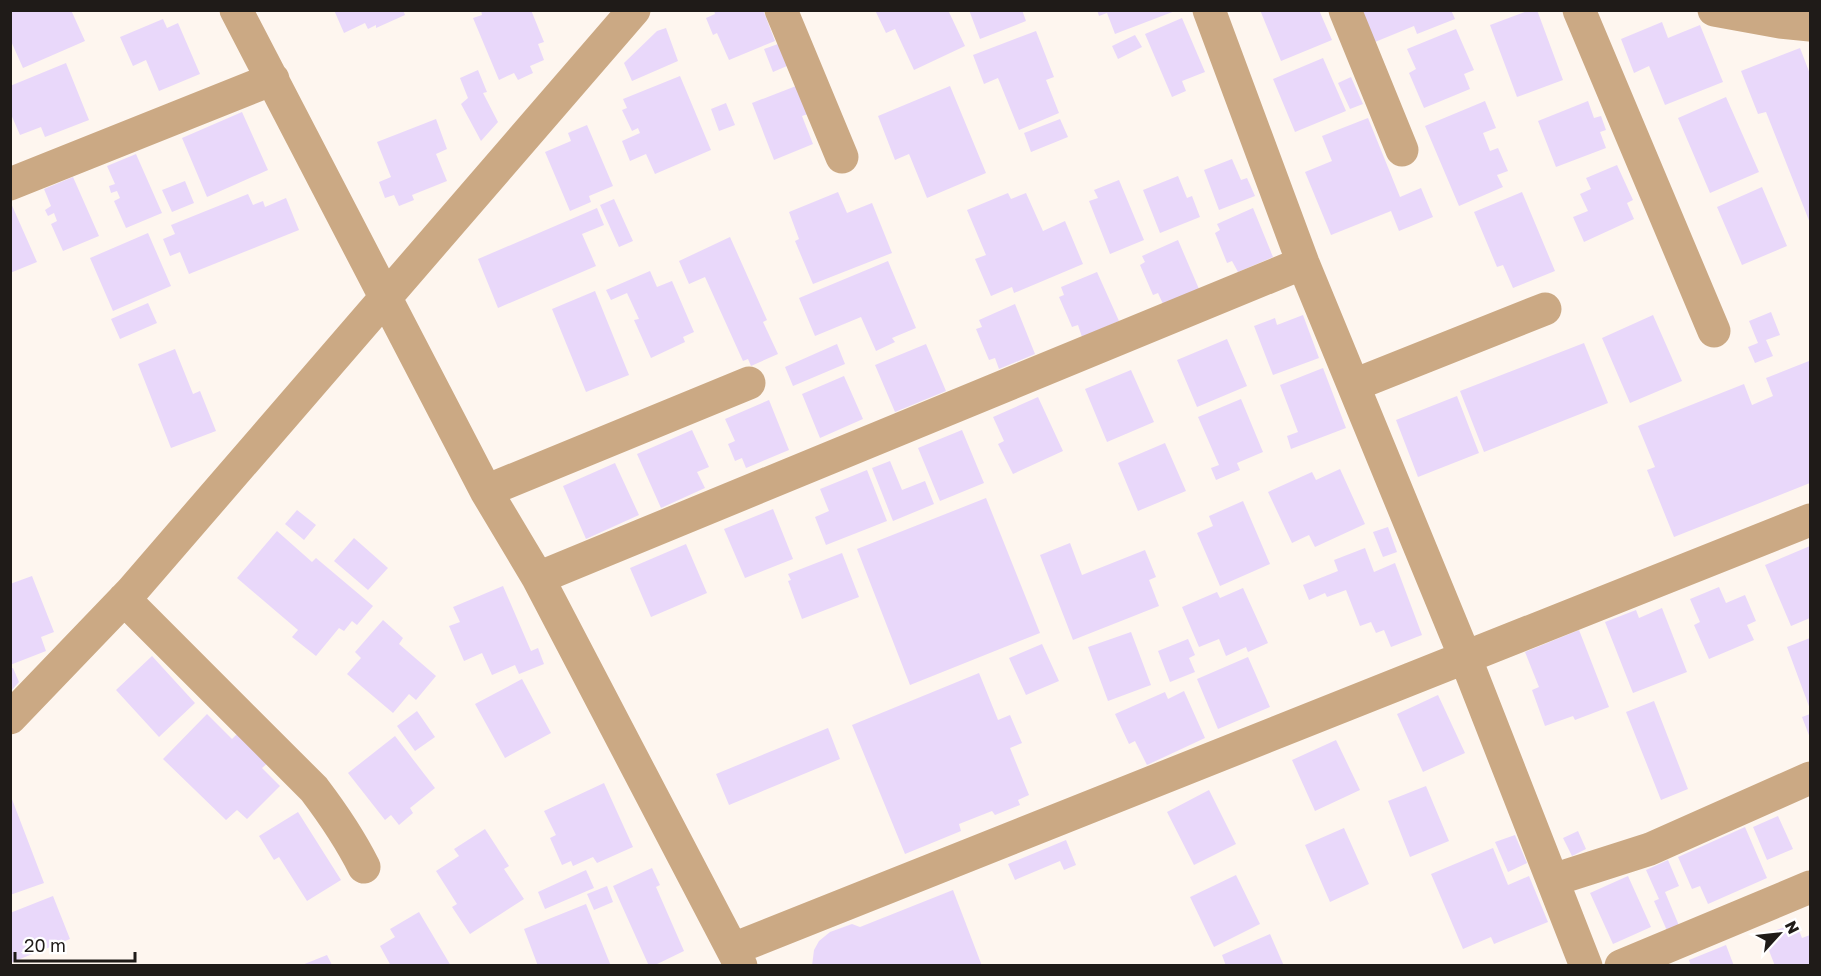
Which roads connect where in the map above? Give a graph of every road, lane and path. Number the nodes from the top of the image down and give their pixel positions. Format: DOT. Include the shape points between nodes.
graph roads {
  1 [pos="236,10"];
  2 [pos="634,10"];
  3 [pos="781,10"];
  4 [pos="1209,10"];
  5 [pos="1345,10"];
  6 [pos="1579,10"];
  7 [pos="1713,10"];
  8 [pos="1810,25"];
  9 [pos="273,79"];
  10 [pos="1402,150"];
  11 [pos="842,157"];
  12 [pos="10,184"];
  13 [pos="1303,263"];
  14 [pos="386,299"];
  15 [pos="1545,309"];
  16 [pos="1714,330"];
  17 [pos="750,383"];
  18 [pos="1354,385"];
  19 [pos="486,491"];
  20 [pos="1810,520"];
  21 [pos="538,578"];
  22 [pos="124,598"];
  23 [pos="1465,657"];
  24 [pos="10,718"];
  25 [pos="1810,778"];
  26 [pos="364,867"];
  27 [pos="1553,880"];
  28 [pos="1810,887"];
  29 [pos="737,957"];
  30 [pos="1586,966"];
  31 [pos="1621,966"];
  1 -- 9 [label="street"];
  2 -- 14 [label="street"];
  3 -- 11 [label="street"];
  4 -- 13 [label="street"];
  5 -- 10 [label="street"];
  6 -- 16 [label="street"];
  7 -- 8 [label="street"];
  9 -- 12 [label="street"];
  9 -- 14 [label="street"];
  13 -- 18 [label="street"];
  13 -- 21 [label="street"];
  14 -- 19 [label="street"];
  14 -- 22 [label="street"];
  15 -- 18 [label="street"];
  17 -- 19 [label="street"];
  18 -- 23 [label="street"];
  19 -- 21 [label="street"];
  20 -- 23 [label="street"];
  21 -- 29 [label="street"];
  22 -- 24 [label="street"];
  22 -- 26 [label="street" via="314,789"];
  23 -- 27 [label="street"];
  23 -- 29 [label="street"];
  25 -- 27 [label="street" via="1650,849"];
  27 -- 30 [label="street"];
  28 -- 31 [label="street"];
}
